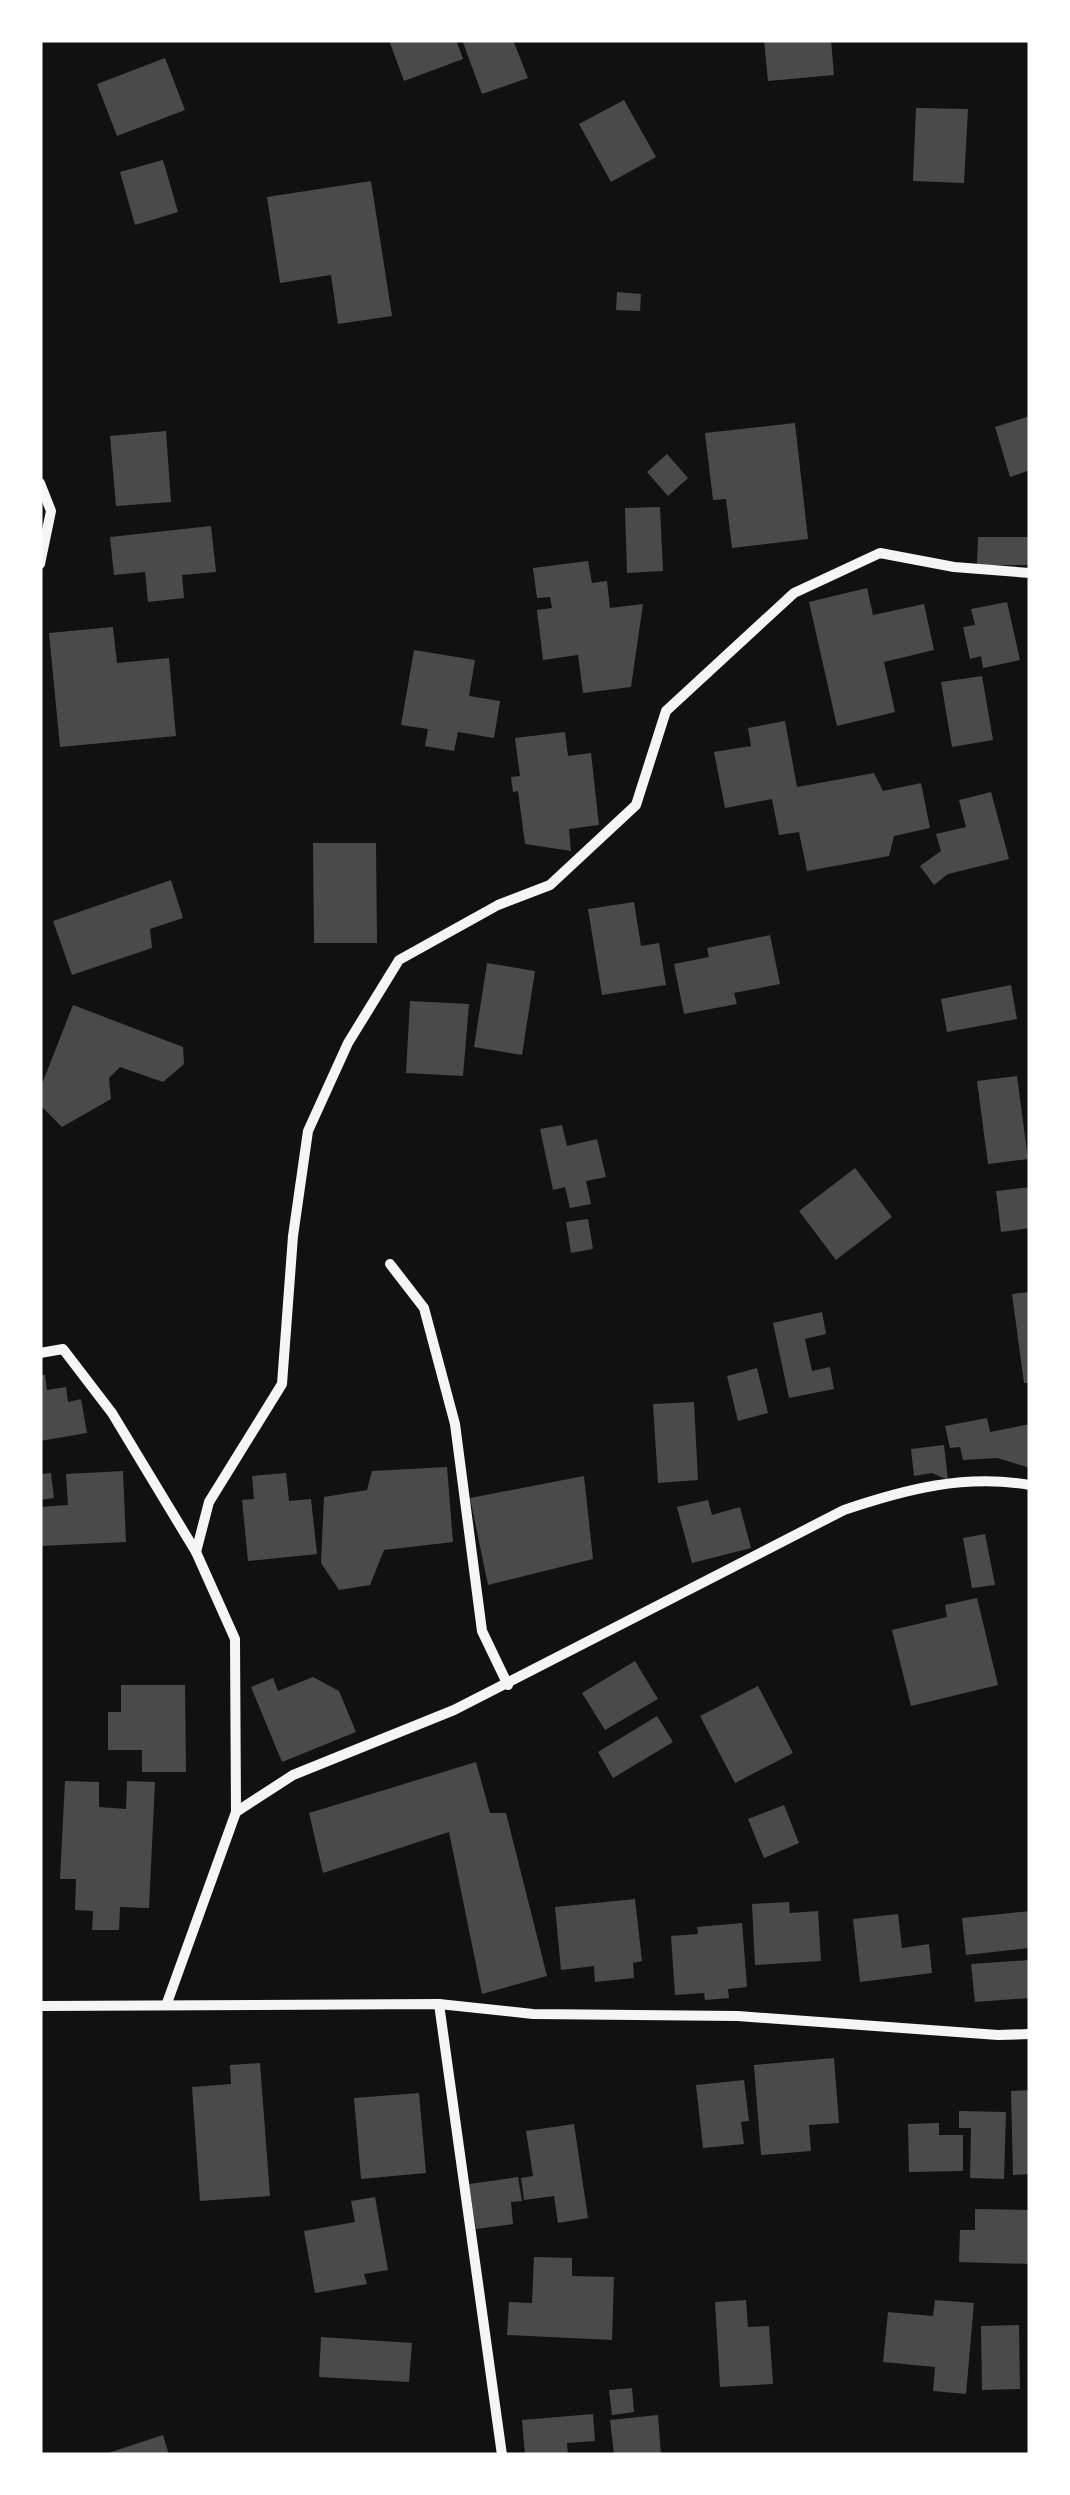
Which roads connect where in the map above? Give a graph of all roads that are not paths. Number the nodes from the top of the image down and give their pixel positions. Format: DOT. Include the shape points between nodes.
graph roads {
  1 [pos="40,483"];
  2 [pos="40,564"];
  3 [pos="1030,573"];
  4 [pos="390,1264"];
  5 [pos="40,1353"];
  6 [pos="1030,1485"];
  7 [pos="196,1552"];
  8 [pos="508,1684"];
  9 [pos="236,1812"];
  10 [pos="167,2003"];
  11 [pos="440,2004"];
  12 [pos="40,2006"];
  13 [pos="1030,2034"];
  14 [pos="502,2455"];
  1 -- 2 [label="street" via="51,511"];
  3 -- 7 [label="street" via="880,553 794,593 666,712 636,806 550,886 498,905 399,960 348,1042 308,1131 282,1384 209,1502"];
  4 -- 8 [label="street" via="424,1308 454,1424 482,1631"];
  5 -- 7 [label="street" via="63,1349 112,1412"];
  6 -- 8 [label="street" via="992,1479 909,1488 844,1510"];
  7 -- 9 [label="street" via="235,1639"];
  8 -- 9 [label="street" via="292,1774"];
  9 -- 10 [label="street"];
  10 -- 11 [label="street"];
  10 -- 12 [label="street"];
  11 -- 13 [label="street" via="534,2014 738,2016"];
  11 -- 14 [label="street"];
}
